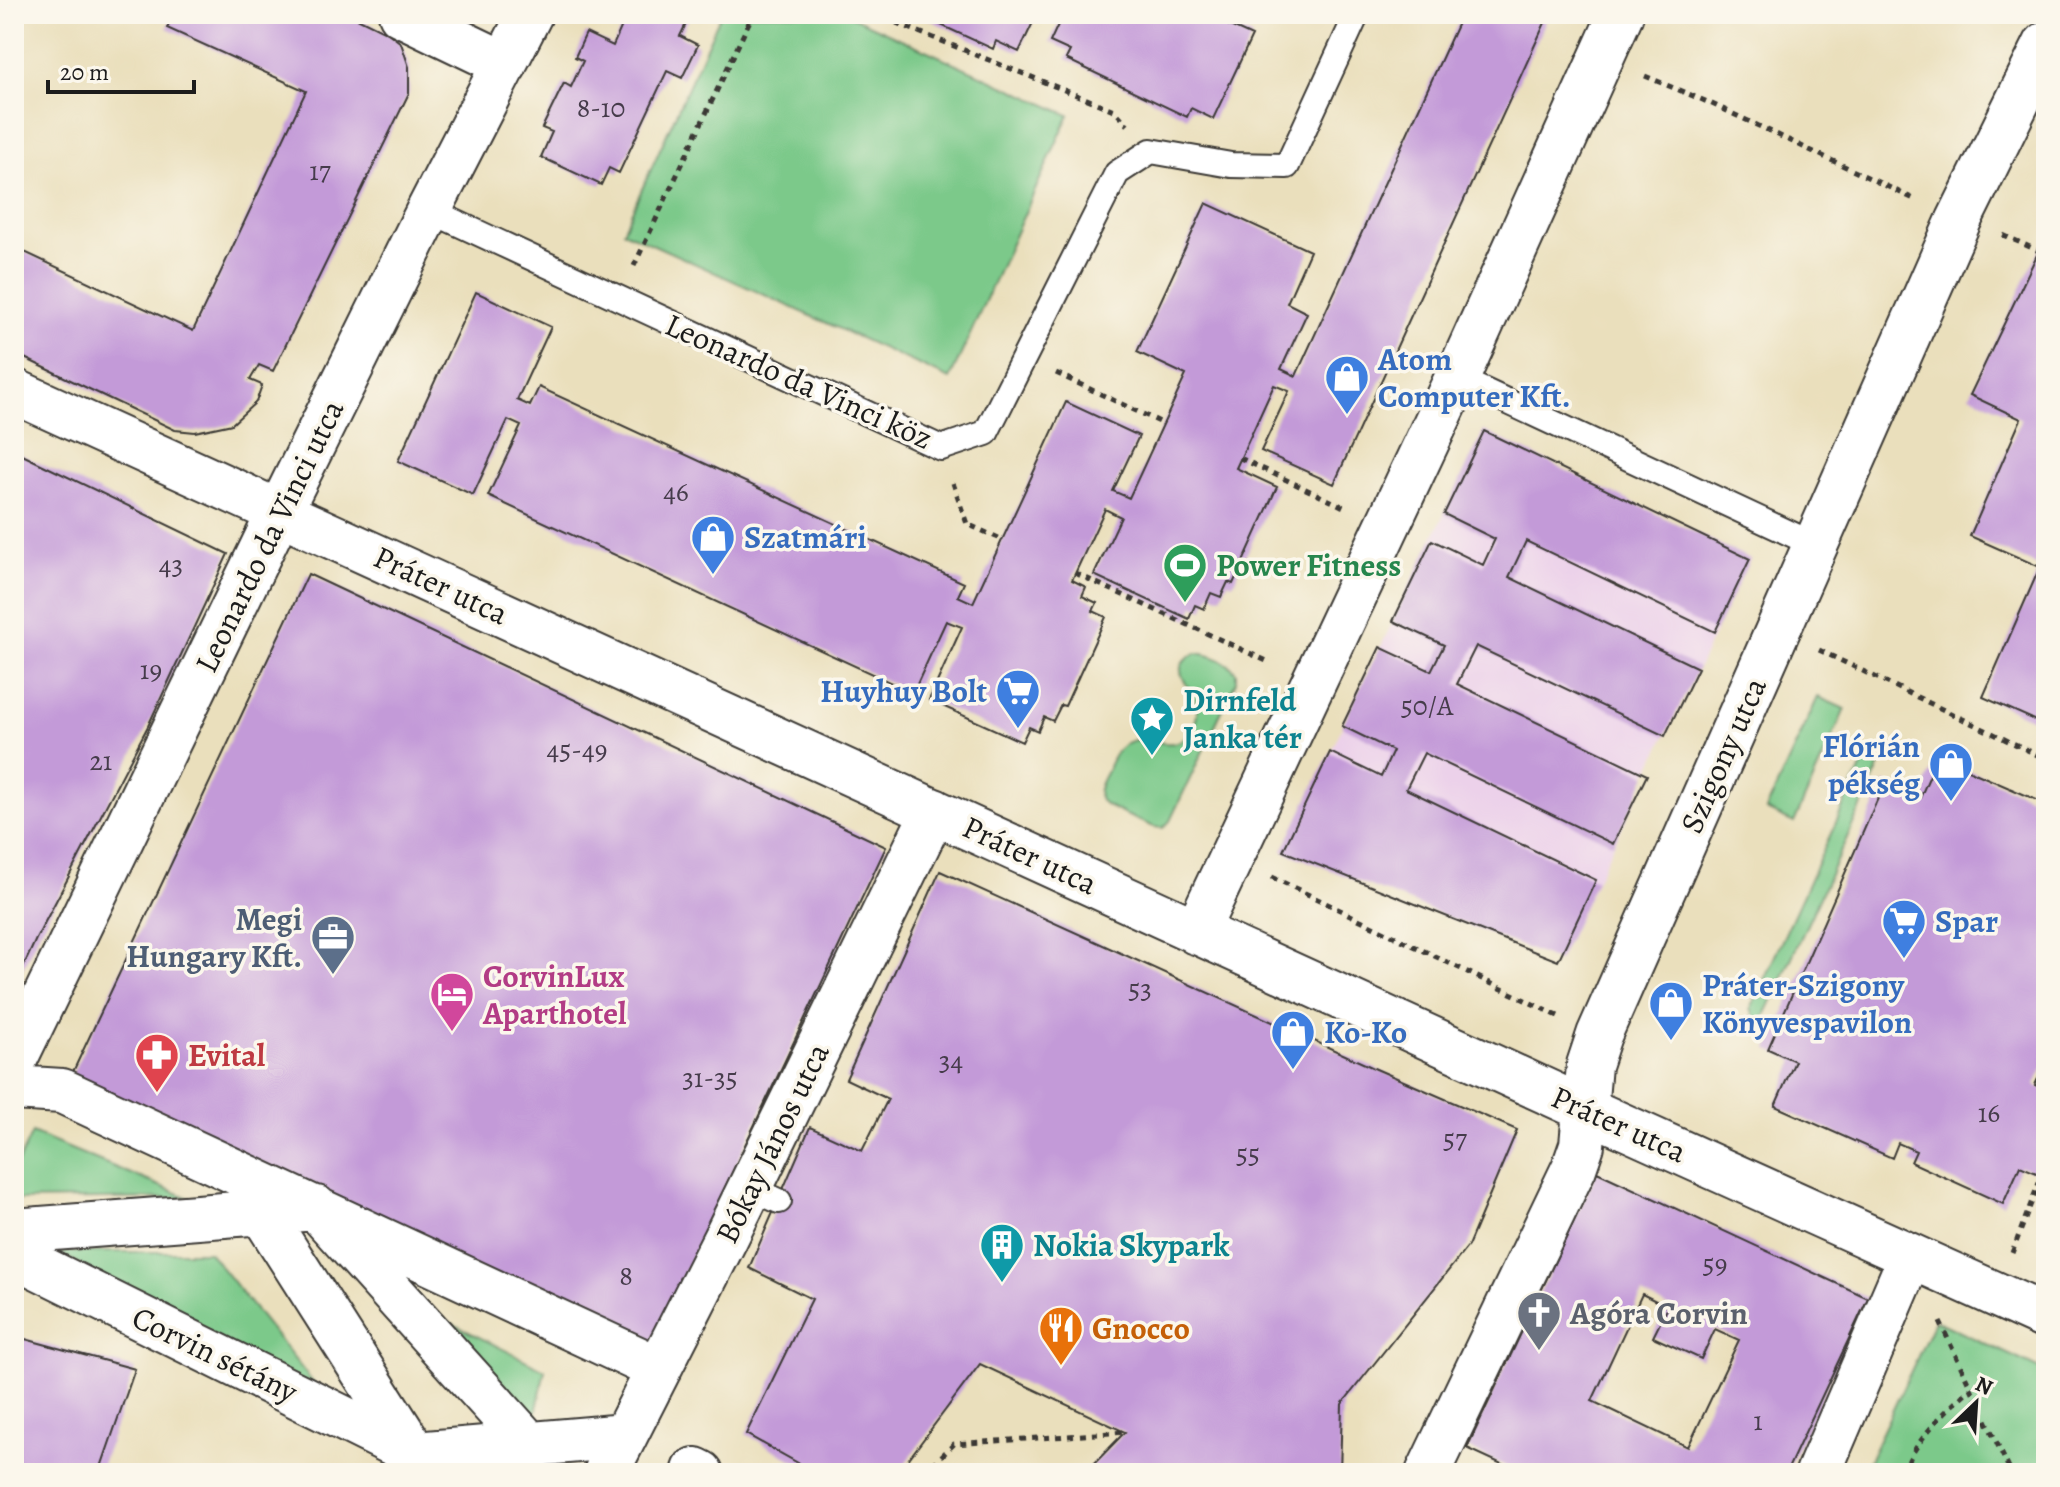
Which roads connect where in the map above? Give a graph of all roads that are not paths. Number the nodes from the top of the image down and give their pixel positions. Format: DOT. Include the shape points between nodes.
graph roads {
  1 [pos="401,14"];
  2 [pos="530,14"];
  3 [pos="1621,14"];
  4 [pos="1351,16"];
  5 [pos="2046,44"];
  6 [pos="505,64"];
  7 [pos="429,210"];
  8 [pos="1457,378"];
  9 [pos="14,391"];
  10 [pos="280,511"];
  11 [pos="1815,545"];
  12 [pos="934,811"];
  13 [pos="1196,932"];
  14 [pos="14,1061"];
  15 [pos="14,1088"];
  16 [pos="1585,1109"];
  17 [pos="316,1208"];
  18 [pos="262,1213"];
  19 [pos="14,1231"];
  20 [pos="14,1255"];
  21 [pos="1911,1256"];
  22 [pos="2046,1317"];
  23 [pos="659,1369"];
  24 [pos="529,1444"];
  25 [pos="415,1454"];
  26 [pos="616,1454"];
  27 [pos="1428,1473"];
  28 [pos="1818,1473"];
  1 -- 6 [label="street"];
  2 -- 6 [label="street, Leonardo da Vinci utca"];
  3 -- 8 [label="street"];
  4 -- 7 [label="lane, Leonardo da Vinci köz" via="1287,166 1231,165 1151,151 1117,173 986,433 941,448"];
  5 -- 11 [label="street, Szigony utca" via="1959,220"];
  6 -- 7 [label="street, Leonardo da Vinci utca"];
  7 -- 10 [label="street, Leonardo da Vinci utca"];
  8 -- 11 [label="lane"];
  8 -- 13 [label="street"];
  9 -- 10 [label="street, Práter utca"];
  10 -- 12 [label="street, Práter utca"];
  10 -- 14 [label="street, Leonardo da Vinci utca"];
  11 -- 16 [label="street, Szigony utca" via="1599,1035 1589,1065"];
  12 -- 13 [label="street, Práter utca"];
  12 -- 23 [label="street, Bókay János utca" via="764,1194 726,1237"];
  13 -- 16 [label="street, Práter utca"];
  15 -- 17 [label="street" via="62,1091"];
  16 -- 21 [label="street, Práter utca"];
  16 -- 27 [label="street, Szigony utca" via="1574,1168"];
  17 -- 18 [label="street"];
  17 -- 23 [label="street"];
  17 -- 24 [label="street"];
  18 -- 19 [label="street"];
  18 -- 25 [label="street"];
  20 -- 25 [label="street, Corvin sétány"];
  21 -- 22 [label="street, Práter utca"];
  21 -- 28 [label="street"];
  23 -- 26 [label="street, Bókay János utca"];
  24 -- 25 [label="street"];
  24 -- 26 [label="street"];
}
